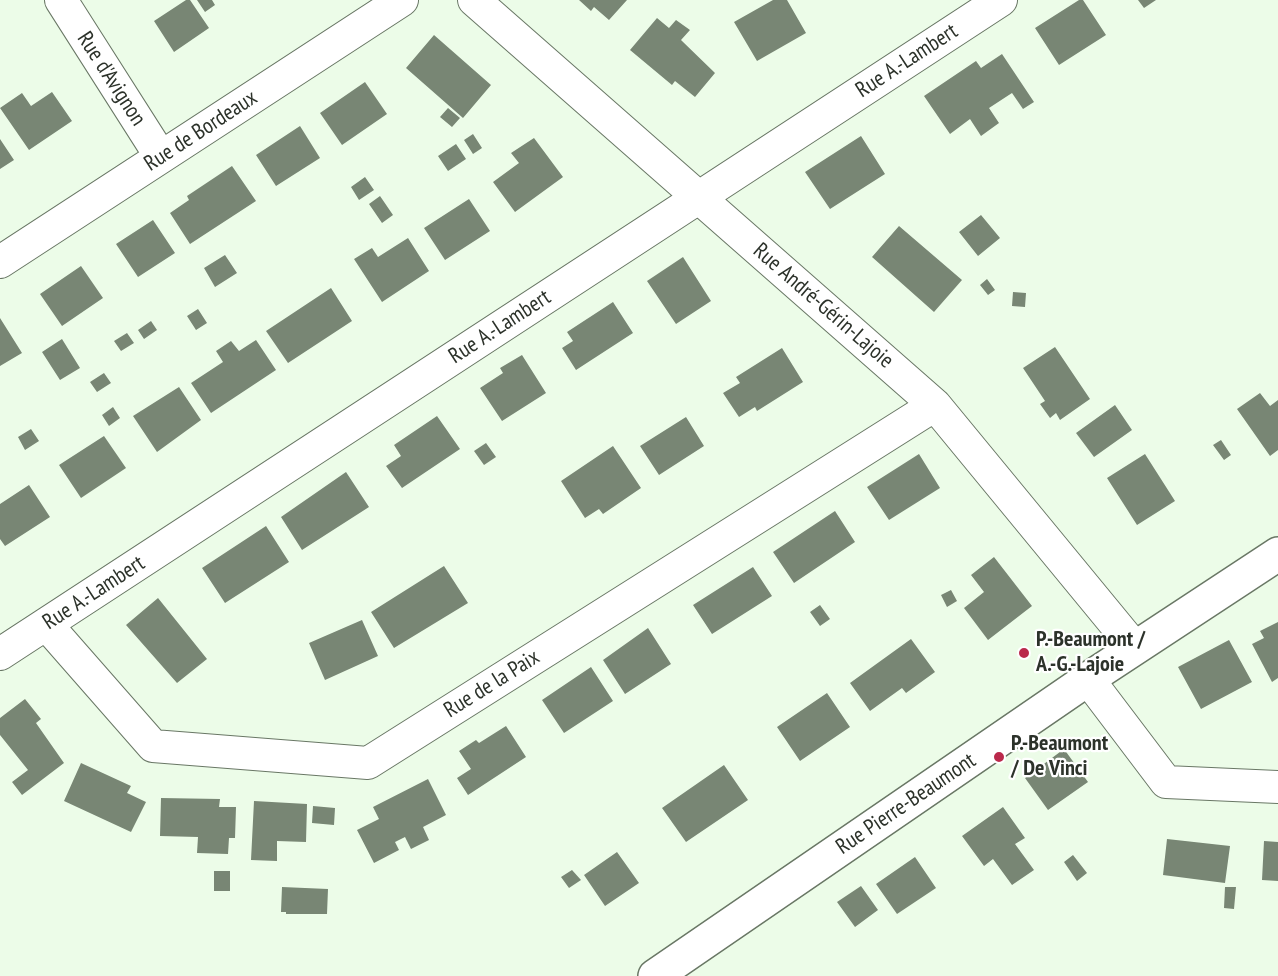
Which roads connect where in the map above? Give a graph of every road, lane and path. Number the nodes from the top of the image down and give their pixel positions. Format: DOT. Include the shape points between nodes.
graph roads {
  1 [pos="61,0"];
  2 [pos="402,0"];
  3 [pos="474,0"];
  4 [pos="1001,0"];
  5 [pos="161,157"];
  6 [pos="699,197"];
  7 [pos="0,262"];
  8 [pos="935,405"];
  9 [pos="1278,555"];
  10 [pos="46,624"];
  11 [pos="1135,648"];
  12 [pos="0,654"];
  13 [pos="1088,679"];
  14 [pos="1278,787"];
  15 [pos="655,976"];
  1 -- 5 [label="street, Rue d'Avignon"];
  2 -- 5 [label="street, Rue de Bordeaux"];
  3 -- 6 [label="street, Rue André-Gérin-Lajoie"];
  4 -- 6 [label="street, Rue A.-Lambert"];
  5 -- 7 [label="street, Rue de Bordeaux"];
  6 -- 8 [label="street, Rue André-Gérin-Lajoie"];
  6 -- 10 [label="street, Rue A.-Lambert"];
  8 -- 10 [label="street, Rue de la Paix" via="368,763 153,746"];
  8 -- 11 [label="street, Rue André-Gérin-Lajoie"];
  9 -- 11 [label="main road, Rue Pierre-Beaumont"];
  10 -- 12 [label="street, Rue A.-Lambert"];
  11 -- 13 [label="main road, Rue Pierre-Beaumont"];
  13 -- 14 [label="street" via="1166,782"];
  13 -- 15 [label="main road, Rue Pierre-Beaumont"];
}
